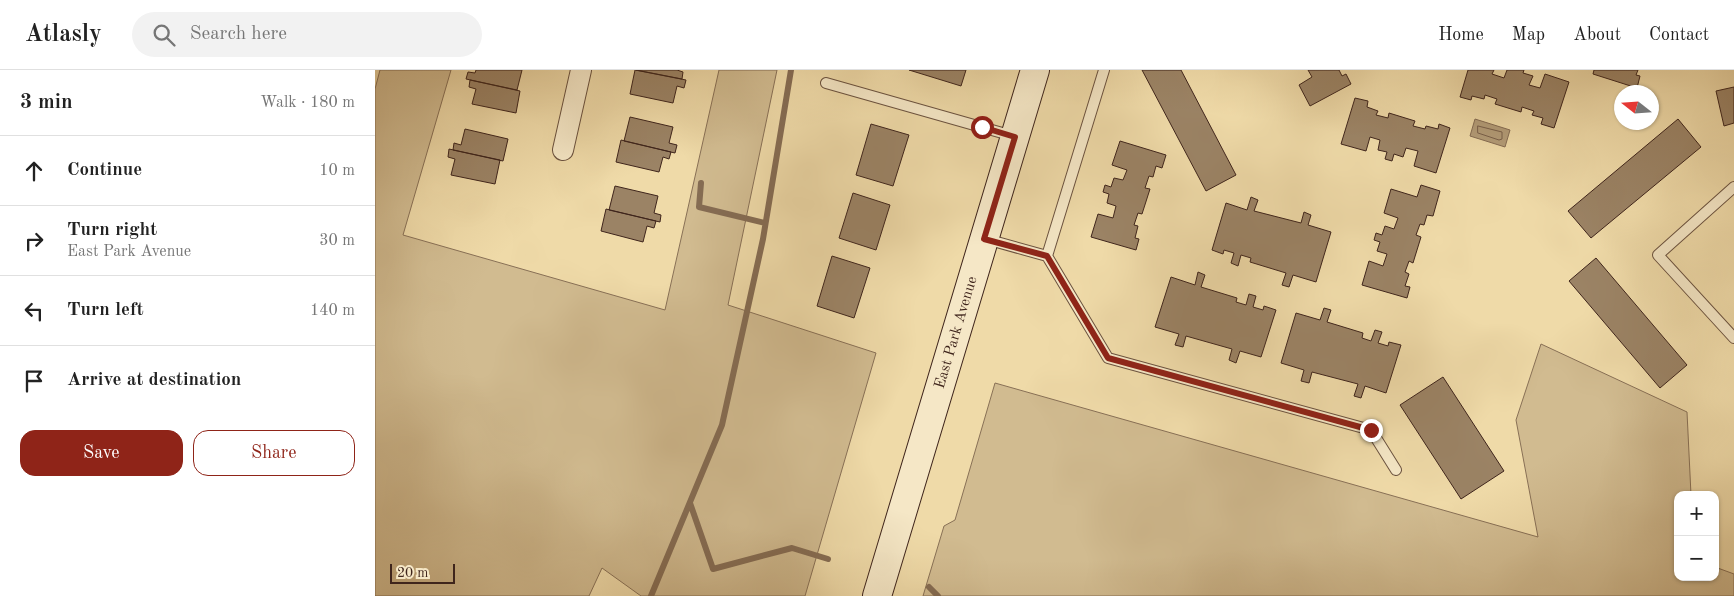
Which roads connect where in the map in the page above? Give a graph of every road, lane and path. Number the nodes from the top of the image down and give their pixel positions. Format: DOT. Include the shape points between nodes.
graph roads {
  1 [pos="581,70"];
  2 [pos="1035,70"];
  3 [pos="1104,70"];
  4 [pos="826,82"];
  5 [pos="1015,137"];
  6 [pos="563,150"];
  7 [pos="1734,187"];
  8 [pos="984,239"];
  9 [pos="1047,256"];
  10 [pos="1734,338"];
  11 [pos="1396,470"];
  12 [pos="877,596"];
  1 -- 6 [label="street"];
  2 -- 5 [label="main road, East Park Avenue"];
  3 -- 9 [label="lane"];
  4 -- 5 [label="lane"];
  5 -- 8 [label="main road, East Park Avenue"];
  7 -- 10 [label="lane" via="1658,255"];
  8 -- 9 [label="lane"];
  8 -- 12 [label="main road, East Park Avenue"];
  9 -- 11 [label="lane" via="1108,358 1371,430"];
}
